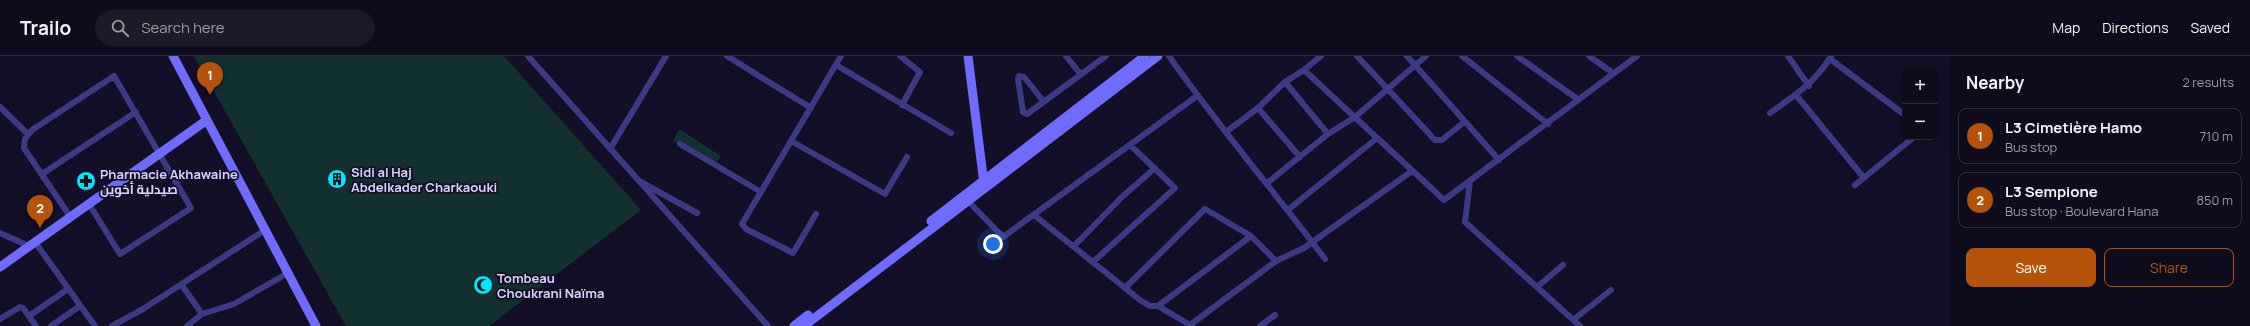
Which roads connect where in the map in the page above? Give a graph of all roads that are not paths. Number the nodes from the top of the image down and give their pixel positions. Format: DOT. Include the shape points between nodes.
graph roads {
  1 [pos="173,56"];
  2 [pos="528,56"];
  3 [pos="666,56"];
  4 [pos="726,56"];
  5 [pos="841,56"];
  6 [pos="900,56"];
  7 [pos="968,56"];
  8 [pos="1066,56"];
  9 [pos="1106,56"];
  10 [pos="1145,56"];
  11 [pos="1158,56"];
  12 [pos="1169,56"];
  13 [pos="1321,56"];
  14 [pos="1357,56"];
  15 [pos="1407,56"];
  16 [pos="1426,56"];
  17 [pos="1462,56"];
  18 [pos="1517,56"];
  19 [pos="1589,56"];
  20 [pos="1637,56"];
  21 [pos="1788,56"];
  22 [pos="1830,57"];
  23 [pos="534,59"];
  24 [pos="836,65"];
  25 [pos="1415,65"];
  26 [pos="1304,70"];
  27 [pos="1613,73"];
  28 [pos="1081,75"];
  29 [pos="1285,82"];
  30 [pos="1809,86"];
  31 [pos="1386,90"];
  32 [pos="1796,95"];
  33 [pos="1197,96"];
  34 [pos="1579,100"];
  35 [pos="1044,102"];
  36 [pos="902,105"];
  37 [pos="0,108"];
  38 [pos="810,108"];
  39 [pos="1258,108"];
  40 [pos="136,112"];
  41 [pos="1770,113"];
  42 [pos="1902,113"];
  43 [pos="1355,117"];
  44 [pos="207,120"];
  45 [pos="1464,122"];
  46 [pos="1548,124"];
  47 [pos="1226,132"];
  48 [pos="951,133"];
  49 [pos="28,134"];
  50 [pos="1328,134"];
  51 [pos="1377,138"];
  52 [pos="1910,140"];
  53 [pos="792,141"];
  54 [pos="680,144"];
  55 [pos="1130,145"];
  56 [pos="610,149"];
  57 [pos="161,154"];
  58 [pos="907,157"];
  59 [pos="1300,157"];
  60 [pos="1499,160"];
  61 [pos="1155,168"];
  62 [pos="1412,171"];
  63 [pos="42,174"];
  64 [pos="1864,178"];
  65 [pos="636,180"];
  66 [pos="1470,181"];
  67 [pos="1267,183"];
  68 [pos="984,184"];
  69 [pos="1855,185"];
  70 [pos="761,192"];
  71 [pos="968,200"];
  72 [pos="89,204"];
  73 [pos="1288,209"];
  74 [pos="697,214"];
  75 [pos="816,214"];
  76 [pos="1034,214"];
  77 [pos="70,218"];
  78 [pos="265,230"];
  79 [pos="0,233"];
  80 [pos="1251,236"];
  81 [pos="915,237"];
  82 [pos="1312,242"];
  83 [pos="32,244"];
  84 [pos="1074,246"];
  85 [pos="1325,259"];
  86 [pos="1276,261"];
  87 [pos="1093,262"];
  88 [pos="1563,265"];
  89 [pos="0,267"];
  90 [pos="288,274"];
  91 [pos="181,284"];
  92 [pos="1537,287"];
  93 [pos="1125,288"];
  94 [pos="68,289"];
  95 [pos="1610,290"];
  96 [pos="80,306"];
  97 [pos="1158,306"];
  98 [pos="202,314"];
  99 [pos="1275,315"];
  100 [pos="29,316"];
  101 [pos="0,319"];
  102 [pos="1573,320"];
  103 [pos="1191,325"];
  104 [pos="36,326"];
  105 [pos="51,326"];
  106 [pos="95,326"];
  107 [pos="112,326"];
  108 [pos="187,326"];
  109 [pos="316,326"];
  110 [pos="768,326"];
  111 [pos="794,326"];
  112 [pos="804,326"];
  113 [pos="1260,326"];
  114 [pos="1580,326"];
  1 -- 44 [label="main road"];
  2 -- 23 [label="street"];
  3 -- 56 [label="street"];
  4 -- 38 [label="street"];
  5 -- 24 [label="street"];
  6 -- 36 [label="street" via="920,72"];
  7 -- 68 [label="main road"];
  8 -- 28 [label="street"];
  9 -- 28 [label="street"];
  10 -- 68 [label="main road"];
  11 -- 68 [label="main road"];
  12 -- 33 [label="street"];
  13 -- 26 [label="street"];
  14 -- 31 [label="street"];
  15 -- 25 [label="street"];
  16 -- 25 [label="street"];
  17 -- 46 [label="street"];
  18 -- 34 [label="street"];
  19 -- 27 [label="street"];
  20 -- 27 [label="street"];
  21 -- 30 [label="street"];
  22 -- 30 [label="street" via="1822,72"];
  22 -- 42 [label="street"];
  23 -- 56 [label="street"];
  24 -- 36 [label="street"];
  24 -- 38 [label="street"];
  25 -- 31 [label="street"];
  25 -- 45 [label="street"];
  26 -- 29 [label="street"];
  26 -- 43 [label="street"];
  27 -- 34 [label="street"];
  28 -- 35 [label="street"];
  29 -- 39 [label="street"];
  29 -- 50 [label="street"];
  30 -- 32 [label="street"];
  31 -- 43 [label="street"];
  31 -- 45 [label="street" via="1435,140 1442,140"];
  32 -- 41 [label="street"];
  32 -- 64 [label="street"];
  33 -- 47 [label="street"];
  33 -- 55 [label="street"];
  34 -- 46 [label="street"];
  35 -- 35 [label="street" via="1024,114 1019,76 1024,77"];
  36 -- 48 [label="street"];
  37 -- 49 [label="street"];
  38 -- 53 [label="street"];
  39 -- 47 [label="street"];
  39 -- 59 [label="street"];
  40 -- 49 [label="street" via="114,76"];
  40 -- 57 [label="street"];
  40 -- 63 [label="street"];
  43 -- 50 [label="street"];
  43 -- 51 [label="street"];
  44 -- 57 [label="main road"];
  44 -- 78 [label="main road"];
  45 -- 60 [label="street"];
  46 -- 60 [label="street"];
  47 -- 67 [label="street"];
  49 -- 63 [label="street" via="24,148"];
  50 -- 59 [label="street"];
  51 -- 62 [label="street"];
  51 -- 73 [label="street"];
  52 -- 64 [label="street"];
  53 -- 58 [label="street" via="885,194"];
  53 -- 70 [label="street"];
  54 -- 70 [label="street"];
  55 -- 61 [label="street"];
  55 -- 76 [label="street"];
  56 -- 65 [label="street"];
  57 -- 72 [label="main road"];
  57 -- 72 [label="street" via="190,203 189,211 120,254"];
  59 -- 67 [label="street"];
  60 -- 66 [label="street"];
  61 -- 84 [label="street" via="1123,196"];
  61 -- 87 [label="street" via="1175,188"];
  62 -- 66 [label="street" via="1444,200"];
  62 -- 82 [label="street"];
  63 -- 77 [label="street"];
  64 -- 69 [label="street"];
  65 -- 74 [label="street"];
  65 -- 110 [label="street"];
  66 -- 92 [label="street" via="1465,222"];
  67 -- 73 [label="street"];
  68 -- 71 [label="main road"];
  68 -- 81 [label="main road"];
  70 -- 75 [label="street" via="742,224 746,229 789,252 793,253 796,250"];
  71 -- 76 [label="street" via="1004,237"];
  71 -- 81 [label="main road"];
  72 -- 77 [label="main road"];
  73 -- 82 [label="street"];
  76 -- 84 [label="street"];
  77 -- 83 [label="main road"];
  78 -- 90 [label="main road"];
  78 -- 91 [label="street"];
  79 -- 83 [label="street"];
  80 -- 86 [label="street"];
  80 -- 93 [label="street" via="1204,209"];
  80 -- 97 [label="street"];
  81 -- 111 [label="main road"];
  81 -- 112 [label="main road"];
  82 -- 85 [label="street"];
  82 -- 86 [label="street" via="1290,256"];
  83 -- 89 [label="main road"];
  83 -- 94 [label="street"];
  84 -- 87 [label="street"];
  86 -- 103 [label="street"];
  87 -- 93 [label="street"];
  88 -- 92 [label="street"];
  90 -- 98 [label="street" via="234,304"];
  90 -- 109 [label="main road"];
  91 -- 98 [label="street"];
  91 -- 107 [label="street"];
  92 -- 102 [label="street"];
  93 -- 97 [label="street" via="1148,305"];
  94 -- 96 [label="street"];
  94 -- 100 [label="street"];
  95 -- 102 [label="street"];
  96 -- 105 [label="street"];
  96 -- 106 [label="street"];
  97 -- 103 [label="street"];
  98 -- 108 [label="street"];
  99 -- 113 [label="street"];
  100 -- 101 [label="street" via="20,307"];
  100 -- 104 [label="street"];
  102 -- 114 [label="street"];
}
